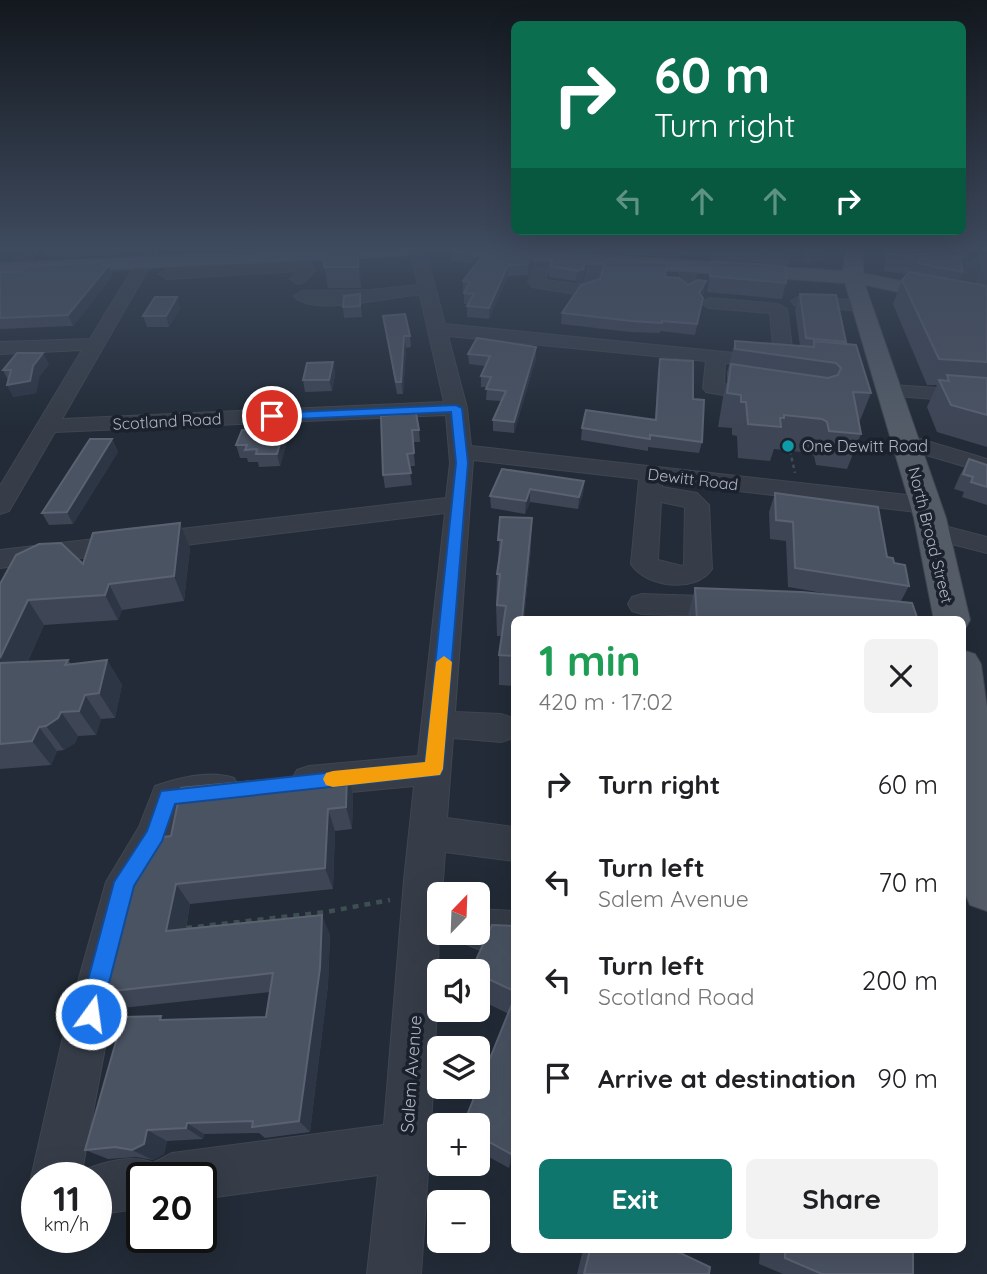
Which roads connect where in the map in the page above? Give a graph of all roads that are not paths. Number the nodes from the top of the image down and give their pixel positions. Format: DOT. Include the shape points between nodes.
graph roads {
  1 [pos="115,309"];
  2 [pos="432,309"];
  3 [pos="778,309"];
  4 [pos="863,309"];
  5 [pos="437,330"];
  6 [pos="94,344"];
  7 [pos="0,348"];
  8 [pos="716,357"];
  9 [pos="784,363"];
  10 [pos="809,365"];
  11 [pos="878,378"];
  12 [pos="987,397"];
  13 [pos="780,398"];
  14 [pos="456,408"];
  15 [pos="46,426"];
  16 [pos="907,442"];
  17 [pos="461,452"];
  18 [pos="987,466"];
  19 [pos="458,504"];
  20 [pos="0,506"];
  21 [pos="929,518"];
  22 [pos="987,545"];
  23 [pos="0,559"];
  24 [pos="642,604"];
  25 [pos="756,608"];
  26 [pos="951,616"];
  27 [pos="972,685"];
  28 [pos="438,724"];
  29 [pos="501,728"];
  30 [pos="968,760"];
  31 [pos="434,769"];
  32 [pos="428,833"];
  33 [pos="511,844"];
  34 [pos="981,869"];
  35 [pos="429,882"];
  36 [pos="490,930"];
  37 [pos="511,931"];
  38 [pos="428,945"];
  39 [pos="406,1147"];
  40 [pos="58,1162"];
  41 [pos="217,1172"];
  42 [pos="394,1274"];
  1 -- 6 [label="street"];
  2 -- 5 [label="street, Salem Avenue"];
  3 -- 9 [label="street"];
  4 -- 11 [label="main road, North Broad Street"];
  5 -- 8 [label="street"];
  5 -- 14 [label="street, Salem Avenue"];
  6 -- 7 [label="street"];
  6 -- 15 [label="street"];
  8 -- 9 [label="street"];
  8 -- 13 [label="street" via="713,388"];
  9 -- 10 [label="street"];
  11 -- 12 [label="street"];
  11 -- 16 [label="main road, North Broad Street"];
  14 -- 15 [label="street, Scotland Road"];
  14 -- 17 [label="street, Salem Avenue"];
  15 -- 20 [label="street"];
  16 -- 18 [label="street"];
  16 -- 21 [label="main road, North Broad Street"];
  17 -- 19 [label="street, Salem Avenue"];
  17 -- 21 [label="street, Dewitt Road" via="650,483"];
  19 -- 23 [label="street"];
  19 -- 28 [label="street, Salem Avenue"];
  21 -- 22 [label="street, Dewitt Road"];
  21 -- 26 [label="main road, North Broad Street"];
  24 -- 25 [label="street"];
  27 -- 30 [label="main road"];
  28 -- 29 [label="street"];
  28 -- 31 [label="street, Salem Avenue"];
  30 -- 34 [label="main road"];
  31 -- 32 [label="street, Salem Avenue"];
  31 -- 40 [label="street" via="168,797 155,835 125,882"];
  32 -- 33 [label="street"];
  32 -- 35 [label="street, Salem Avenue"];
  36 -- 37 [label="street"];
  38 -- 39 [label="street, Salem Avenue"];
  39 -- 41 [label="street"];
  39 -- 42 [label="street, Salem Avenue"];
}
